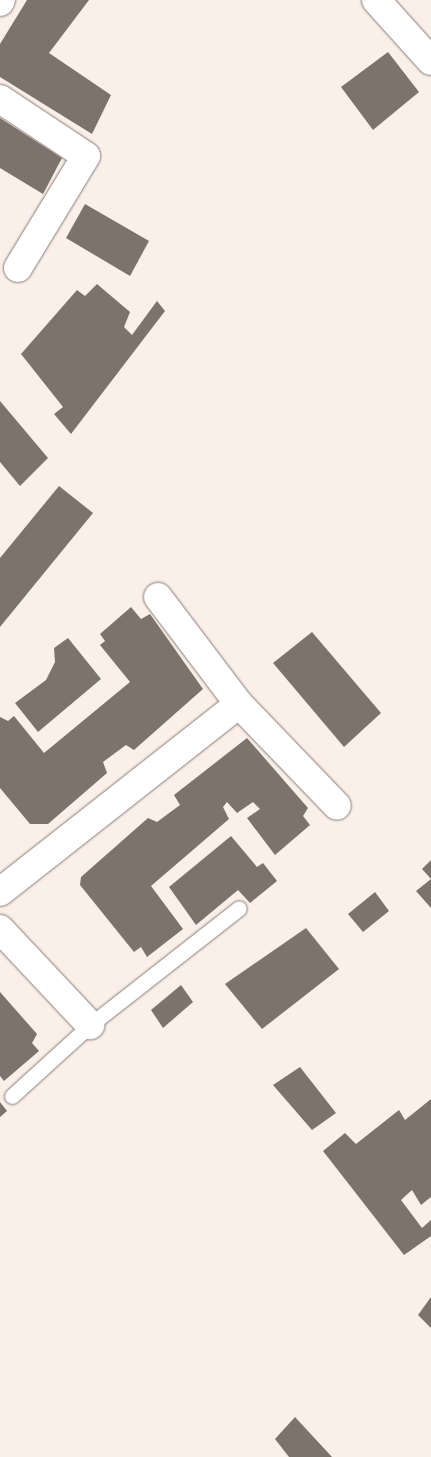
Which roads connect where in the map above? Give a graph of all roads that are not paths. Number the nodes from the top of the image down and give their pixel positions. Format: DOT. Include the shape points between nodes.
graph roads {
  1 [pos="376,0"];
  2 [pos="431,60"];
  3 [pos="0,100"];
  4 [pos="18,268"];
  5 [pos="158,597"];
  6 [pos="239,704"];
  7 [pos="337,806"];
  8 [pos="0,892"];
  9 [pos="239,908"];
  10 [pos="0,929"];
  11 [pos="90,1025"];
  12 [pos="12,1096"];
  1 -- 2 [label="street"];
  3 -- 4 [label="street" via="86,156"];
  5 -- 6 [label="street"];
  6 -- 7 [label="street"];
  6 -- 8 [label="street"];
  9 -- 11 [label="lane"];
  10 -- 11 [label="street"];
  11 -- 12 [label="lane"];
}
